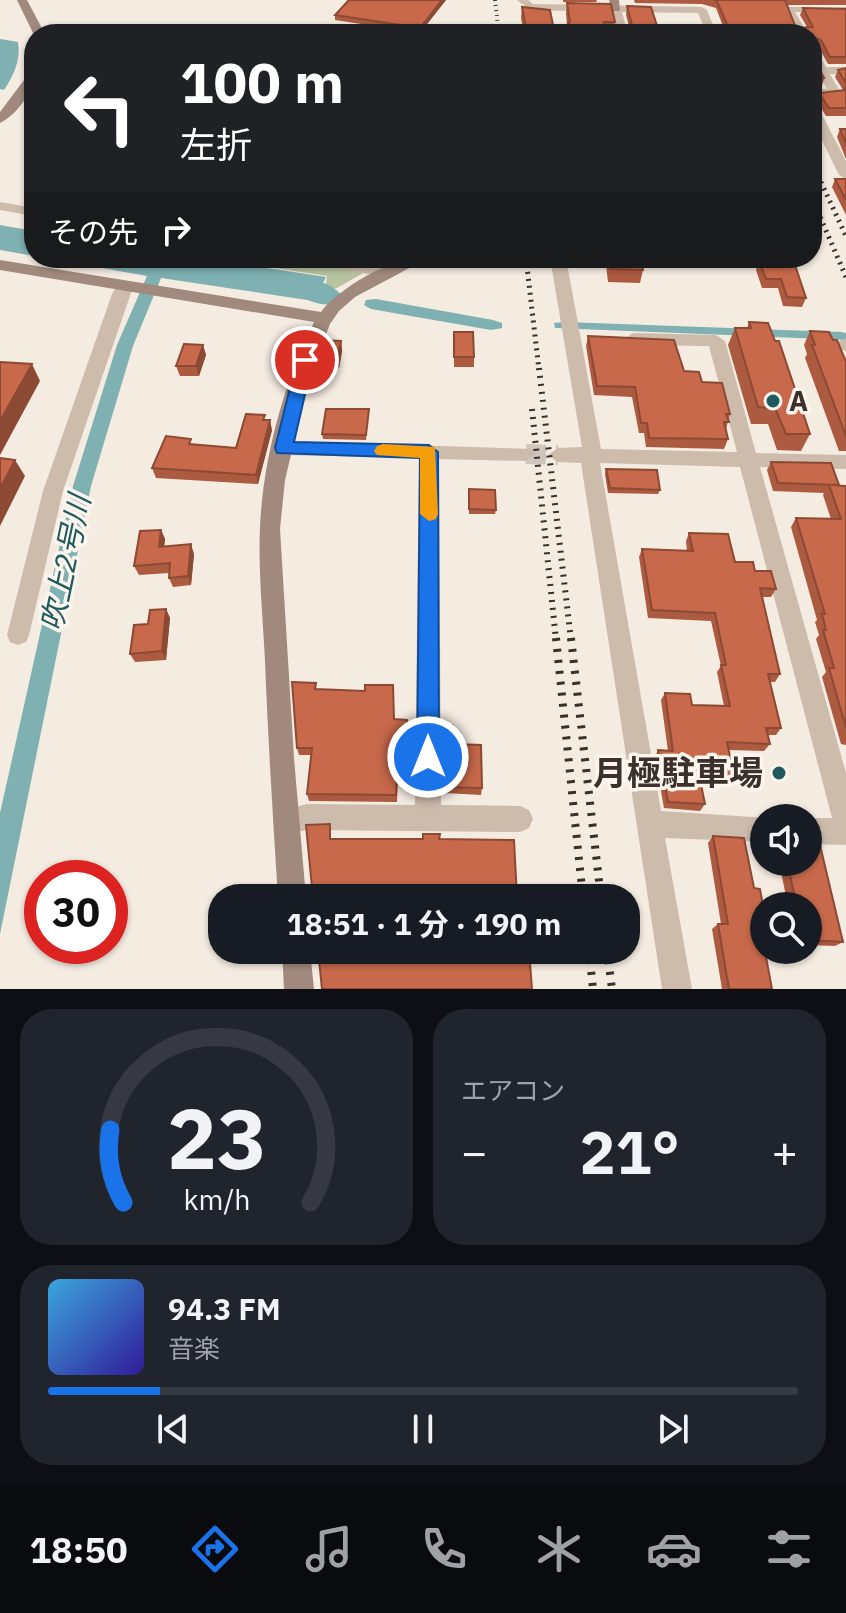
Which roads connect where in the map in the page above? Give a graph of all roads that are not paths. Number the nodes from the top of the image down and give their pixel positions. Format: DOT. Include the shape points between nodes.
graph roads {
  1 [pos="22,0"];
  2 [pos="522,0"];
  3 [pos="786,4"];
  4 [pos="556,7"];
  5 [pos="616,7"];
  6 [pos="846,10"];
  7 [pos="558,21"];
  8 [pos="34,24"];
  9 [pos="708,24"];
  10 [pos="797,24"];
  11 [pos="822,70"];
  12 [pos="846,71"];
  13 [pos="24,91"];
  14 [pos="822,92"];
  15 [pos="18,100"];
  16 [pos="24,100"];
  17 [pos="0,119"];
  18 [pos="822,121"];
  19 [pos="846,175"];
  20 [pos="0,206"];
  21 [pos="24,210"];
  22 [pos="0,265"];
  23 [pos="399,268"];
  24 [pos="560,268"];
  25 [pos="130,288"];
  26 [pos="323,318"];
  27 [pos="621,338"];
  28 [pos="284,448"];
  29 [pos="429,452"];
  30 [pos="526,454"];
  31 [pos="558,455"];
  32 [pos="591,455"];
  33 [pos="748,459"];
  34 [pos="846,462"];
  35 [pos="18,635"];
  36 [pos="428,818"];
  37 [pos="520,819"];
  38 [pos="846,820"];
  39 [pos="286,821"];
  40 [pos="650,824"];
  41 [pos="750,828"];
  42 [pos="822,831"];
  43 [pos="846,832"];
  44 [pos="291,884"];
  45 [pos="297,964"];
  46 [pos="299,989"];
  47 [pos="677,989"];
  1 -- 8 [label="street"];
  2 -- 4 [label="street" via="530,7"];
  3 -- 6 [label="street"];
  3 -- 10 [label="street"];
  4 -- 5 [label="street"];
  4 -- 7 [label="street"];
  5 -- 9 [label="street" via="702,10"];
  11 -- 12 [label="street"];
  11 -- 14 [label="street" via="835,93"];
  13 -- 15 [label="street"];
  15 -- 16 [label="street"];
  15 -- 17 [label="street"];
  18 -- 19 [label="street"];
  20 -- 21 [label="street"];
  22 -- 25 [label="street"];
  23 -- 26 [label="street" via="351,292"];
  24 -- 32 [label="street" via="576,332"];
  25 -- 26 [label="street"];
  25 -- 35 [label="street" via="53,491"];
  26 -- 28 [label="street" via="303,366"];
  27 -- 33 [label="street" via="716,341"];
  28 -- 29 [label="street"];
  28 -- 39 [label="street" via="270,529"];
  29 -- 30 [label="street"];
  29 -- 36 [label="street"];
  31 -- 32 [label="street"];
  32 -- 33 [label="street"];
  32 -- 40 [label="street"];
  33 -- 34 [label="street"];
  33 -- 38 [label="street"];
  36 -- 37 [label="street"];
  36 -- 39 [label="street"];
  39 -- 44 [label="street"];
  40 -- 41 [label="street"];
  40 -- 47 [label="street"];
  42 -- 43 [label="street"];
  45 -- 46 [label="street"];
}
